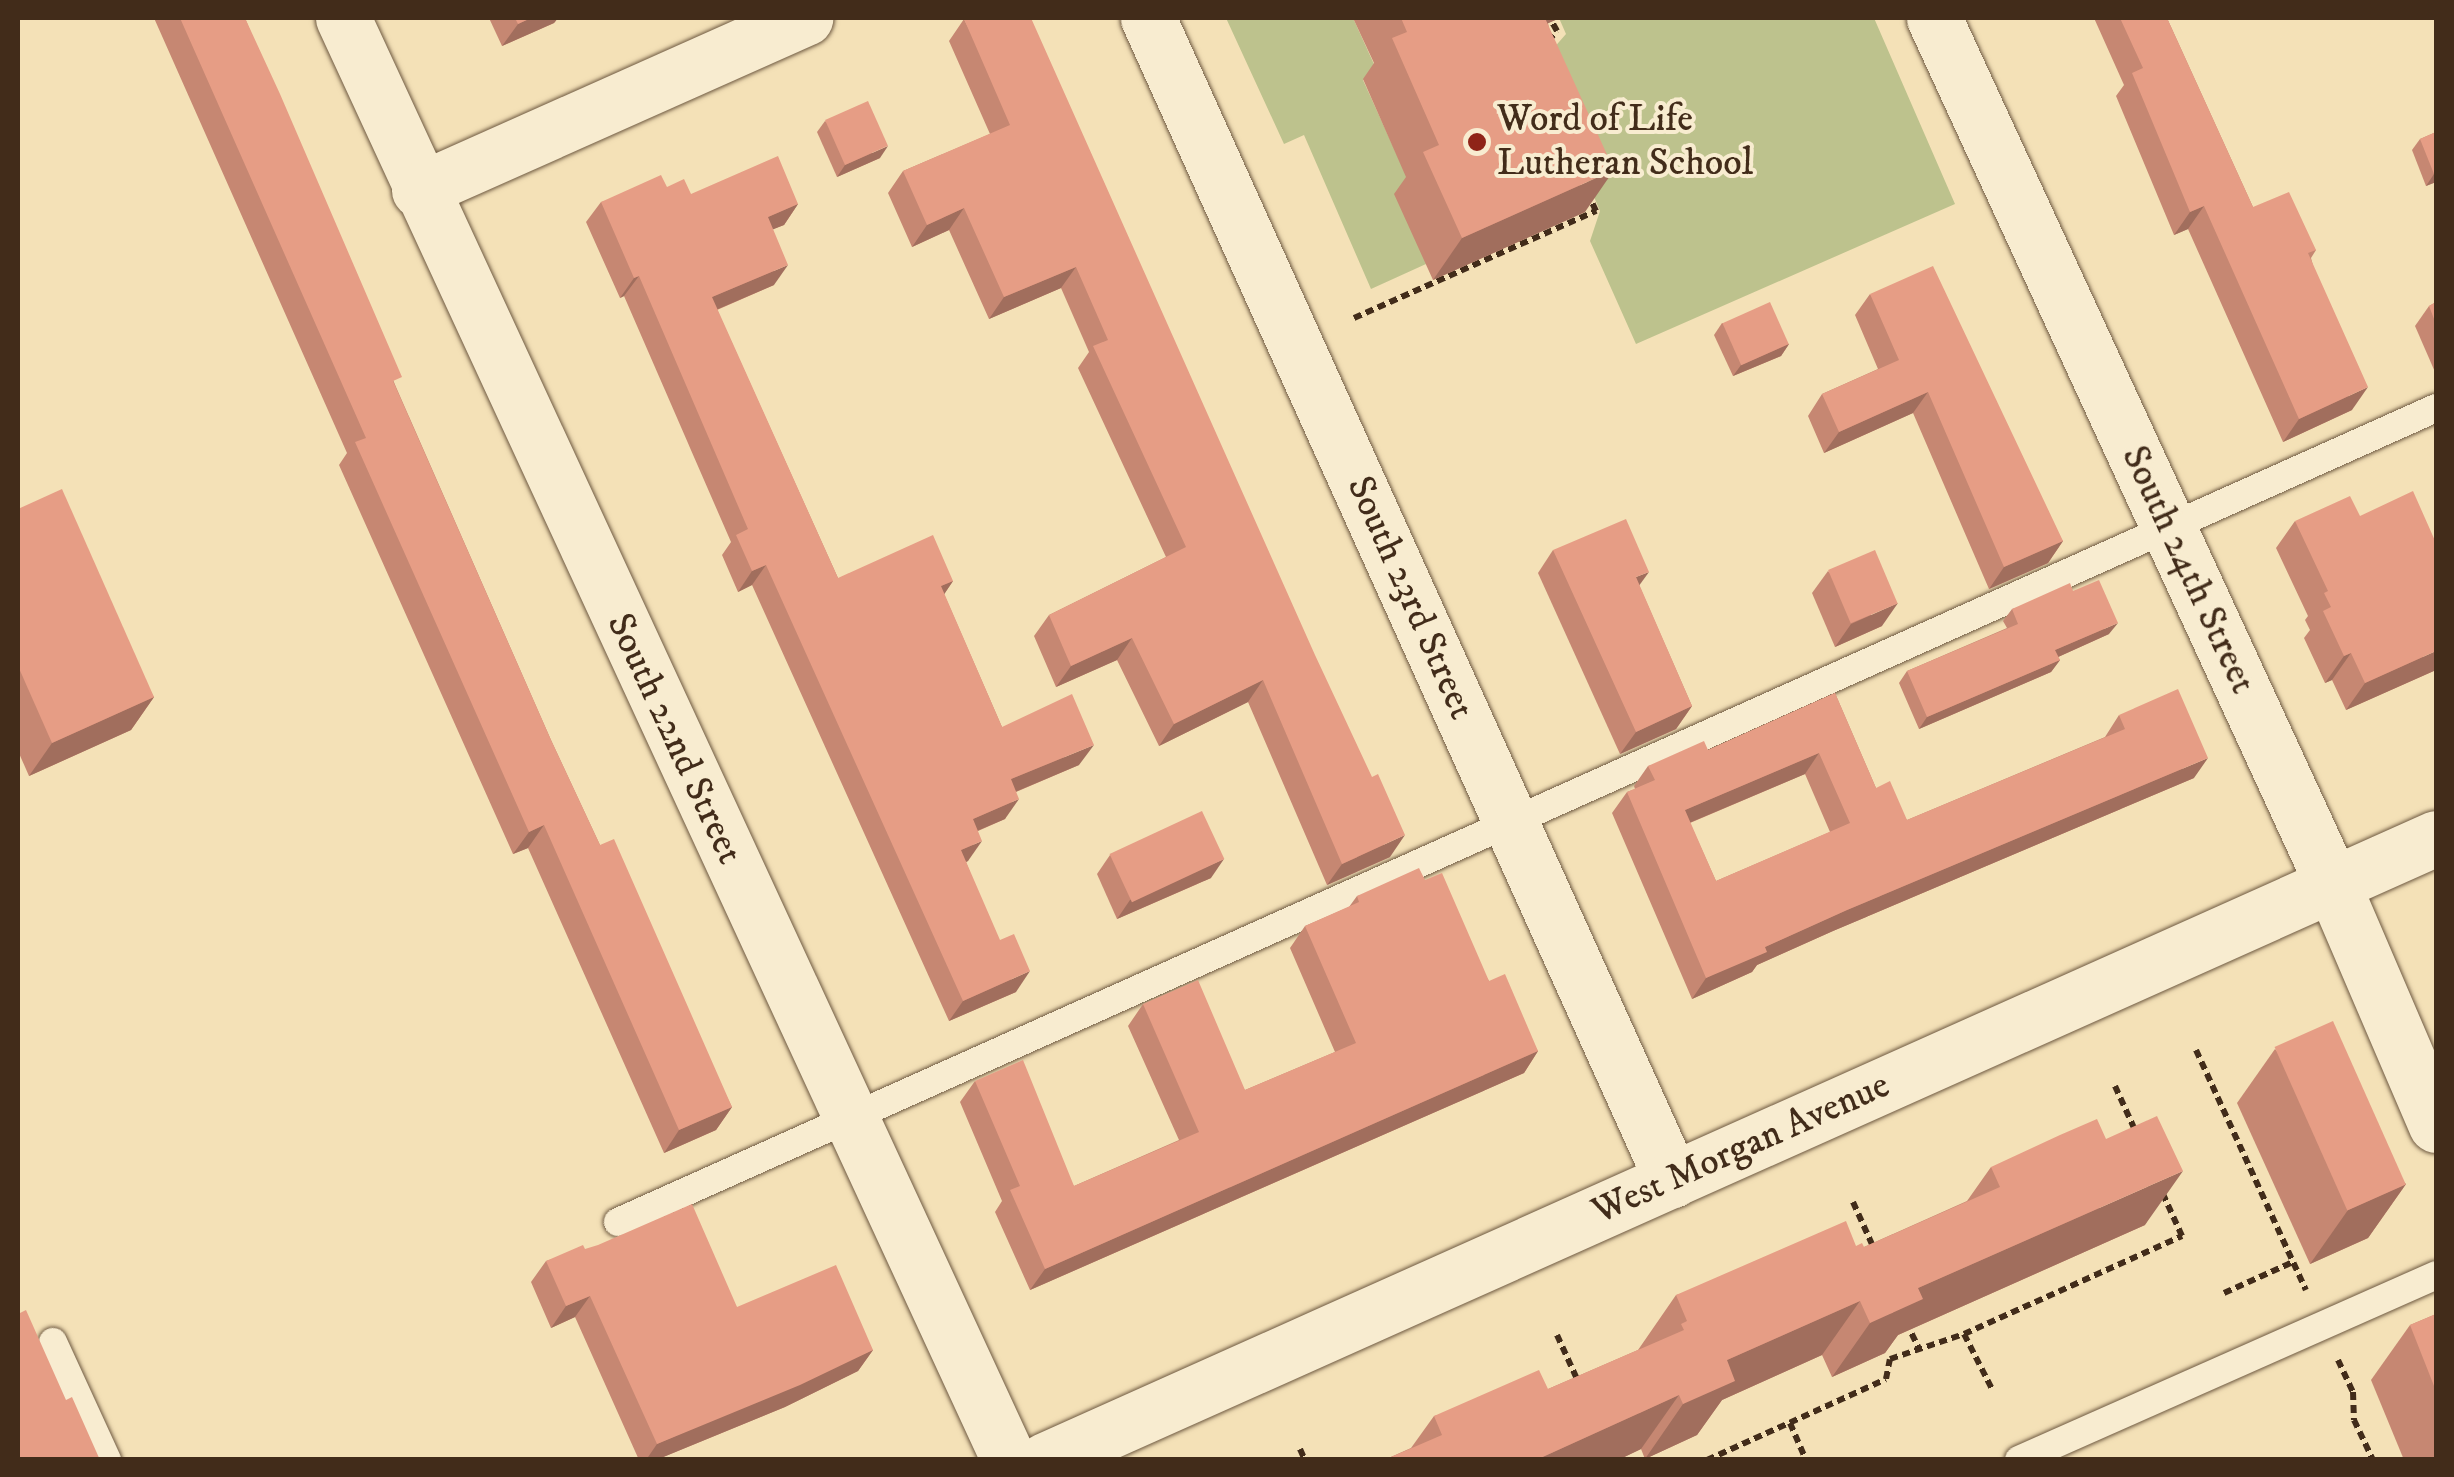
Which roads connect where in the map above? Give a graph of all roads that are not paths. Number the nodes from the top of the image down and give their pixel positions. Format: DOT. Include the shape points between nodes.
graph roads {
  1 [pos="342,18"];
  2 [pos="805,18"];
  3 [pos="1148,18"];
  4 [pos="1934,18"];
  5 [pos="419,190"];
  6 [pos="2436,408"];
  7 [pos="2169,528"];
  8 [pos="1510,821"];
  9 [pos="2436,838"];
  10 [pos="2333,885"];
  11 [pos="849,1116"];
  12 [pos="2436,1125"];
  13 [pos="1672,1180"];
  14 [pos="618,1222"];
  15 [pos="2436,1275"];
  16 [pos="53,1342"];
  17 [pos="107,1460"];
  18 [pos="1009,1460"];
  19 [pos="1045,1460"];
  20 [pos="2019,1460"];
  1 -- 5 [label="street, South 22nd Street"];
  2 -- 5 [label="street"];
  3 -- 8 [label="street, South 23rd Street"];
  4 -- 7 [label="street, South 24th Street"];
  5 -- 11 [label="street, South 22nd Street"];
  6 -- 7 [label="lane"];
  7 -- 8 [label="lane"];
  7 -- 10 [label="street, South 24th Street"];
  8 -- 11 [label="lane"];
  8 -- 13 [label="street, South 23rd Street"];
  9 -- 10 [label="street, West Morgan Avenue"];
  10 -- 12 [label="street, South 24th Street"];
  10 -- 13 [label="street, West Morgan Avenue"];
  11 -- 14 [label="lane"];
  11 -- 18 [label="street, South 22nd Street"];
  13 -- 19 [label="street, West Morgan Avenue"];
  15 -- 20 [label="lane"];
  16 -- 17 [label="lane"];
}
